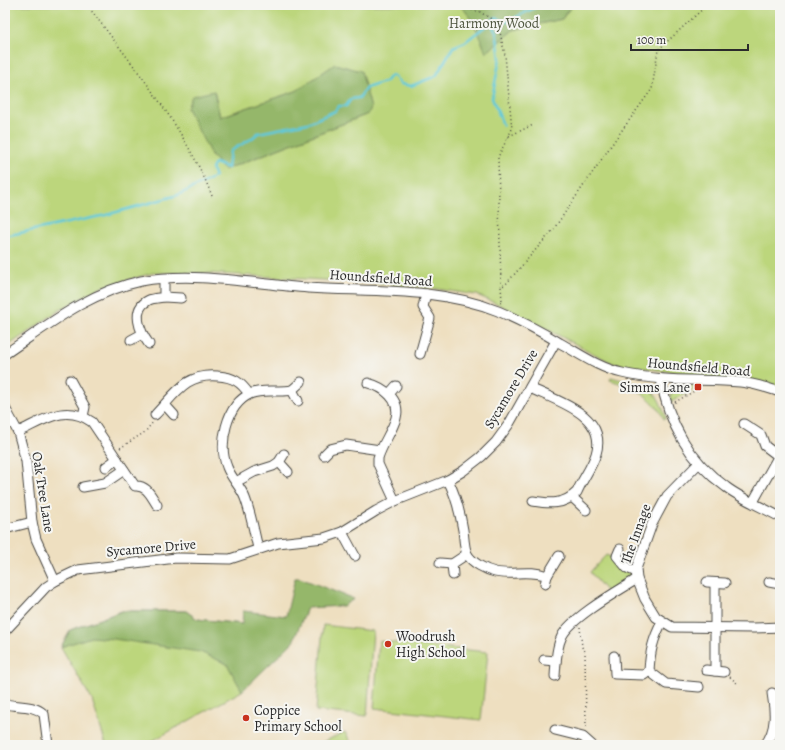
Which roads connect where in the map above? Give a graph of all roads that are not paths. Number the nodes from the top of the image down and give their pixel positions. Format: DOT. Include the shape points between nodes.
graph roads {
  1 [pos="164,279"];
  2 [pos="426,294"];
  3 [pos="164,297"];
  4 [pos="181,298"];
  5 [pos="142,334"];
  6 [pos="131,340"];
  7 [pos="556,340"];
  8 [pos="149,344"];
  9 [pos="5,354"];
  10 [pos="420,354"];
  11 [pos="661,379"];
  12 [pos="70,380"];
  13 [pos="301,382"];
  14 [pos="368,382"];
  15 [pos="396,386"];
  16 [pos="530,388"];
  17 [pos="292,390"];
  18 [pos="780,392"];
  19 [pos="249,394"];
  20 [pos="390,394"];
  21 [pos="298,401"];
  22 [pos="164,405"];
  23 [pos="5,408"];
  24 [pos="156,415"];
  25 [pos="174,415"];
  26 [pos="83,416"];
  27 [pos="744,424"];
  28 [pos="18,432"];
  29 [pos="380,450"];
  30 [pos="284,454"];
  31 [pos="115,456"];
  32 [pos="324,456"];
  33 [pos="278,462"];
  34 [pos="699,463"];
  35 [pos="106,467"];
  36 [pos="124,470"];
  37 [pos="288,472"];
  38 [pos="448,480"];
  39 [pos="236,482"];
  40 [pos="83,487"];
  41 [pos="572,497"];
  42 [pos="395,501"];
  43 [pos="533,501"];
  44 [pos="753,502"];
  45 [pos="157,506"];
  46 [pos="586,510"];
  47 [pos="780,517"];
  48 [pos="32,522"];
  49 [pos="5,529"];
  50 [pos="342,532"];
  51 [pos="258,548"];
  52 [pos="620,549"];
  53 [pos="467,554"];
  54 [pos="355,556"];
  55 [pos="559,556"];
  56 [pos="440,563"];
  57 [pos="452,564"];
  58 [pos="453,575"];
  59 [pos="637,575"];
  60 [pos="55,581"];
  61 [pos="769,582"];
  62 [pos="716,583"];
  63 [pos="780,584"];
  64 [pos="662,622"];
  65 [pos="780,627"];
  66 [pos="714,628"];
  67 [pos="5,631"];
  68 [pos="614,656"];
  69 [pos="544,660"];
  70 [pos="556,661"];
  71 [pos="649,671"];
  72 [pos="724,672"];
  73 [pos="555,676"];
  74 [pos="699,687"];
  75 [pos="772,693"];
  76 [pos="5,704"];
  77 [pos="556,730"];
  78 [pos="48,745"];
  79 [pos="592,745"];
  80 [pos="765,745"];
  1 -- 2 [label="street, Houndsfield Road" via="192,278"];
  1 -- 3 [label="street"];
  1 -- 9 [label="street, Houndsfield Road" via="141,281 98,295 75,307"];
  2 -- 7 [label="street, Houndsfield Road" via="473,303 498,311"];
  2 -- 10 [label="street" via="423,307 430,318"];
  3 -- 4 [label="street"];
  3 -- 5 [label="street" via="148,300 139,310 138,323"];
  5 -- 6 [label="street"];
  5 -- 8 [label="street"];
  7 -- 11 [label="street, Houndsfield Road" via="608,369"];
  7 -- 16 [label="street, Sycamore Drive"];
  11 -- 18 [label="street, Houndsfield Road" via="742,382"];
  11 -- 34 [label="street" via="672,421 683,442"];
  12 -- 26 [label="street" via="85,407"];
  13 -- 17 [label="street"];
  14 -- 20 [label="street"];
  15 -- 20 [label="street"];
  16 -- 38 [label="street, Sycamore Drive" via="496,442 482,457"];
  16 -- 41 [label="street" via="583,414 598,436 596,455"];
  17 -- 19 [label="street"];
  17 -- 21 [label="street"];
  19 -- 22 [label="street" via="242,384 232,378 200,376 186,383"];
  19 -- 39 [label="street" via="235,407 224,435 223,454"];
  20 -- 29 [label="street" via="396,417"];
  22 -- 24 [label="street"];
  22 -- 25 [label="street"];
  23 -- 28 [label="street, Oak Tree Lane"];
  26 -- 28 [label="street" via="60,413"];
  26 -- 31 [label="street" via="92,422"];
  27 -- 44 [label="street" via="761,435 765,446 777,455"];
  28 -- 48 [label="street, Oak Tree Lane" via="26,461"];
  29 -- 32 [label="street" via="346,445 330,449"];
  29 -- 42 [label="street" via="378,464"];
  30 -- 33 [label="street"];
  31 -- 35 [label="street"];
  31 -- 36 [label="street"];
  33 -- 37 [label="street"];
  33 -- 39 [label="street"];
  34 -- 44 [label="street" via="727,488"];
  34 -- 59 [label="street, The Innage" via="671,491 658,511 637,564"];
  36 -- 40 [label="street" via="105,483"];
  36 -- 45 [label="street" via="135,486 147,489"];
  38 -- 42 [label="street, Sycamore Drive"];
  38 -- 53 [label="street" via="455,494"];
  39 -- 51 [label="street" via="245,497"];
  41 -- 43 [label="street" via="567,501 549,504"];
  41 -- 46 [label="street"];
  42 -- 50 [label="street, Sycamore Drive"];
  44 -- 47 [label="street"];
  48 -- 49 [label="street"];
  48 -- 60 [label="street, Oak Tree Lane" via="39,549"];
  50 -- 51 [label="street, Sycamore Drive" via="324,538 284,542"];
  50 -- 54 [label="street"];
  51 -- 60 [label="street, Sycamore Drive" via="230,559 176,558 89,568 78,570"];
  52 -- 59 [label="street" via="617,556"];
  53 -- 55 [label="street" via="483,568 495,572 539,573 546,580"];
  53 -- 57 [label="street"];
  56 -- 57 [label="street"];
  57 -- 58 [label="street"];
  59 -- 64 [label="street, The Innage" via="645,599"];
  59 -- 70 [label="street" via="571,624 562,637"];
  60 -- 67 [label="street, Sycamore Drive" via="46,587"];
  61 -- 63 [label="street"];
  62 -- 66 [label="street"];
  64 -- 66 [label="street" via="672,627"];
  64 -- 71 [label="street" via="653,638"];
  65 -- 66 [label="street"];
  66 -- 72 [label="street" via="710,671"];
  68 -- 71 [label="street" via="615,674 644,675"];
  69 -- 70 [label="street"];
  70 -- 73 [label="street"];
  71 -- 74 [label="street" via="666,684"];
  75 -- 80 [label="street" via="773,731"];
  76 -- 78 [label="street" via="38,709 44,714"];
  77 -- 79 [label="street" via="583,737"];
}
